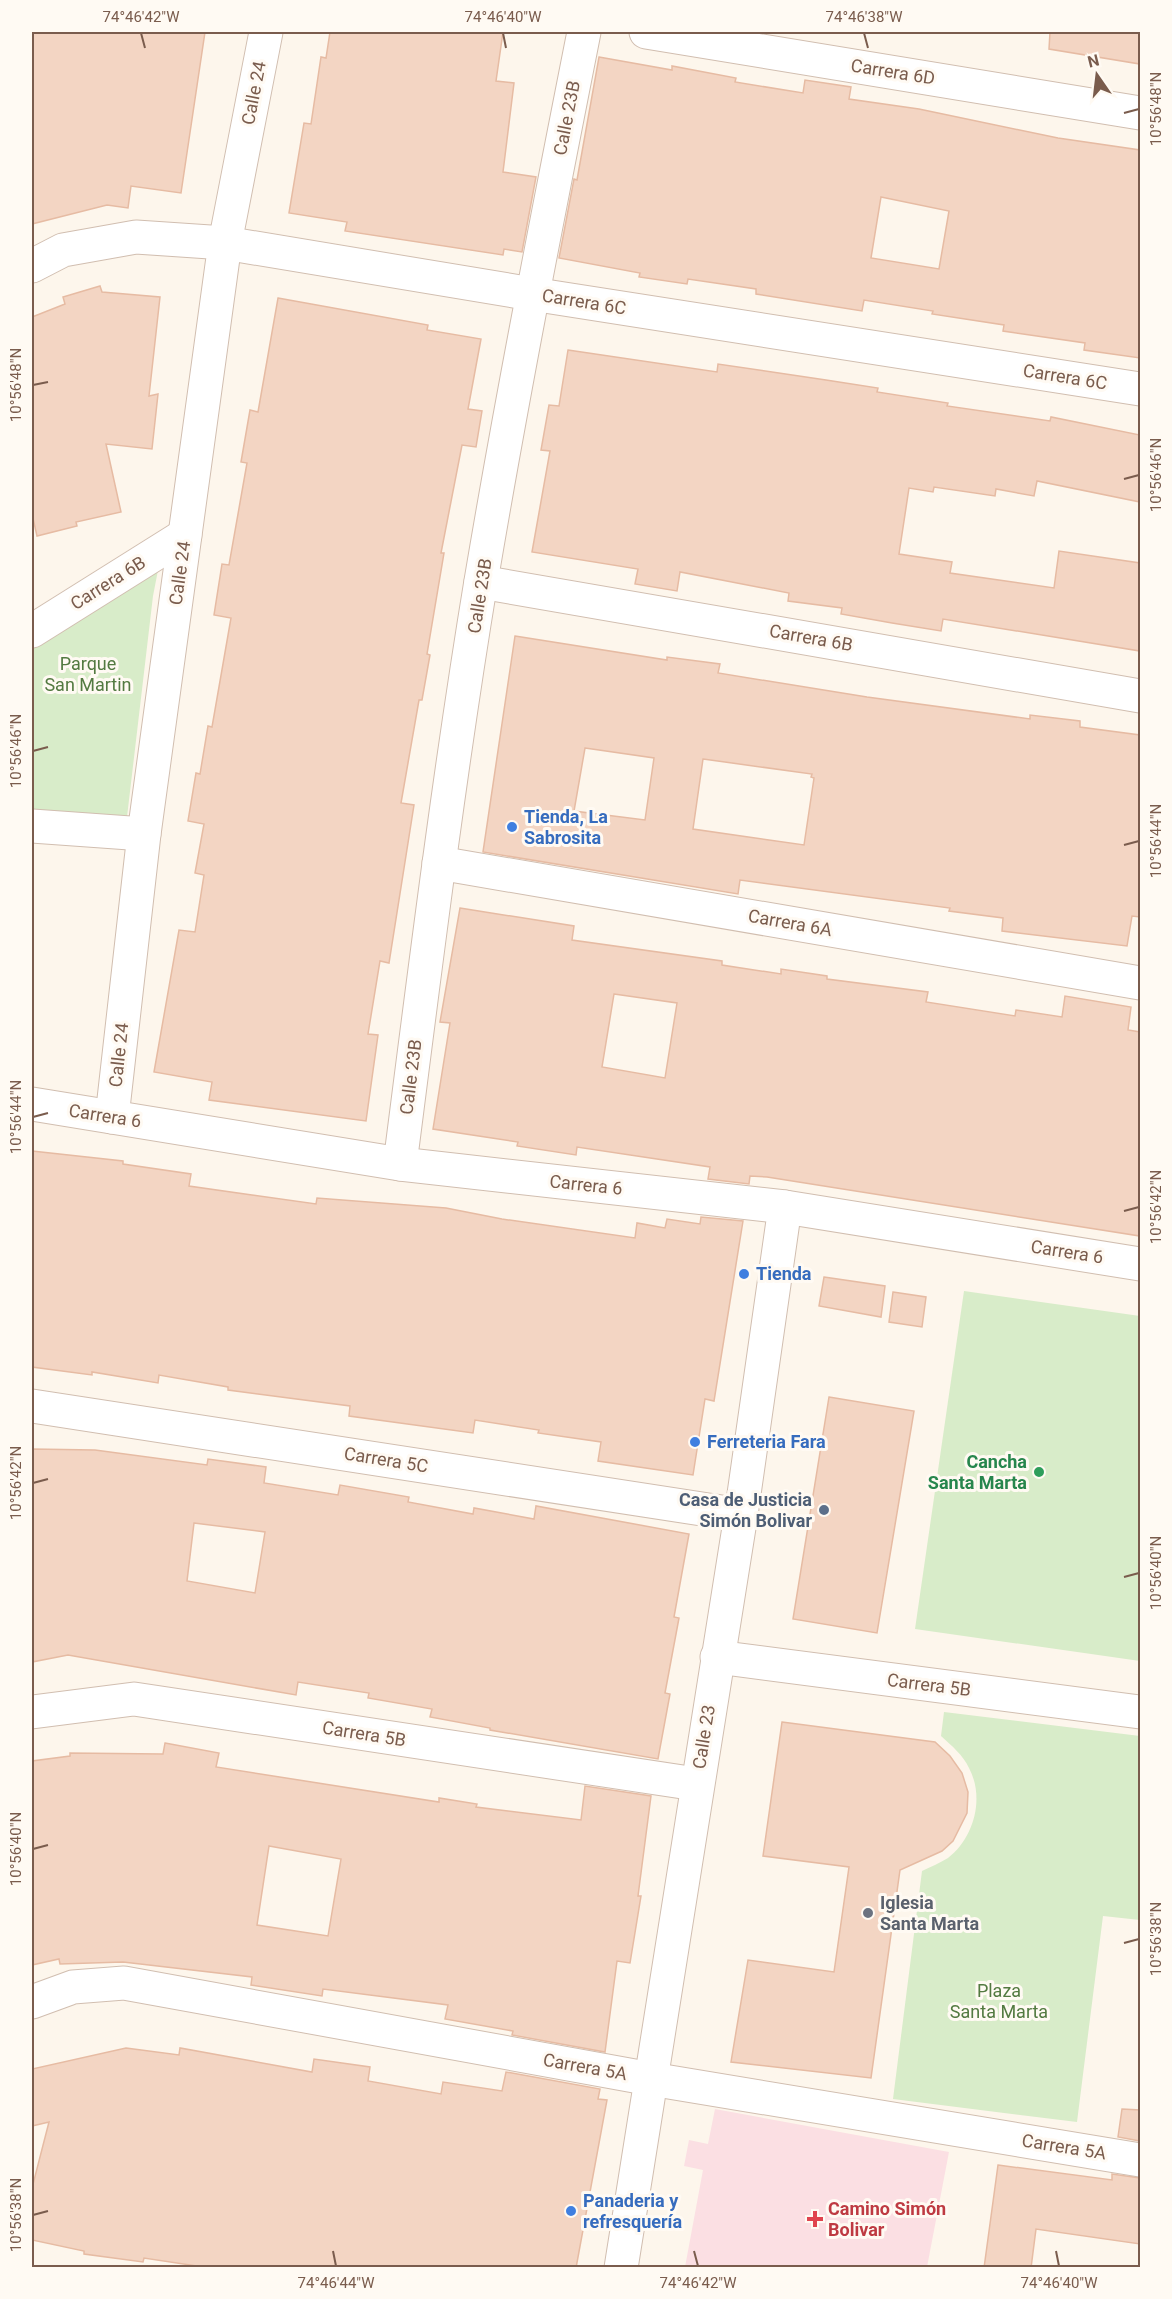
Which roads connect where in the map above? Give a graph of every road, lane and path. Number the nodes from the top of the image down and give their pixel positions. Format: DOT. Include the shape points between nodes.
graph roads {
  1 [pos="266,32"];
  2 [pos="584,32"];
  3 [pos="646,32"];
  4 [pos="1140,113"];
  5 [pos="225,243"];
  6 [pos="32,266"];
  7 [pos="532,294"];
  8 [pos="1140,389"];
  9 [pos="185,535"];
  10 [pos="481,582"];
  11 [pos="32,631"];
  12 [pos="1140,696"];
  13 [pos="32,826"];
  14 [pos="144,834"];
  15 [pos="439,863"];
  16 [pos="1140,983"];
  17 [pos="32,1104"];
  18 [pos="112,1117"];
  19 [pos="400,1164"];
  20 [pos="785,1207"];
  21 [pos="1140,1264"];
  22 [pos="32,1406"];
  23 [pos="741,1515"];
  24 [pos="717,1657"];
  25 [pos="32,1712"];
  26 [pos="1140,1713"];
  27 [pos="696,1784"];
  28 [pos="32,2002"];
  29 [pos="651,2079"];
  30 [pos="1140,2160"];
  31 [pos="621,2268"];
  1 -- 5 [label="street, Calle 24"];
  2 -- 7 [label="street, Calle 23B"];
  3 -- 4 [label="street, Carrera 6D"];
  5 -- 6 [label="street, Carrera 6C" via="136,237 63,250"];
  5 -- 7 [label="street, Carrera 6C"];
  5 -- 9 [label="street, Calle 24"];
  7 -- 8 [label="street, Carrera 6C"];
  7 -- 10 [label="street, Calle 23B"];
  9 -- 11 [label="street, Carrera 6B"];
  9 -- 14 [label="street, Calle 24"];
  10 -- 12 [label="street, Carrera 6B"];
  10 -- 15 [label="street, Calle 23B"];
  13 -- 14 [label="street"];
  14 -- 18 [label="street, Calle 24"];
  15 -- 16 [label="street, Carrera 6A"];
  15 -- 19 [label="street, Calle 23B"];
  17 -- 18 [label="street, Carrera 6"];
  18 -- 19 [label="street, Carrera 6"];
  19 -- 20 [label="street, Carrera 6"];
  20 -- 21 [label="street, Carrera 6"];
  20 -- 23 [label="street, Calle 23"];
  22 -- 23 [label="street, Carrera 5C"];
  23 -- 24 [label="street, Calle 23"];
  24 -- 26 [label="street, Carrera 5B"];
  24 -- 27 [label="street, Calle 23"];
  25 -- 27 [label="street, Carrera 5B" via="134,1699"];
  27 -- 29 [label="street, Calle 23"];
  28 -- 29 [label="street, Carrera 5A" via="73,1987 124,1983"];
  29 -- 30 [label="street, Carrera 5A"];
  29 -- 31 [label="street, Calle 23"];
}
